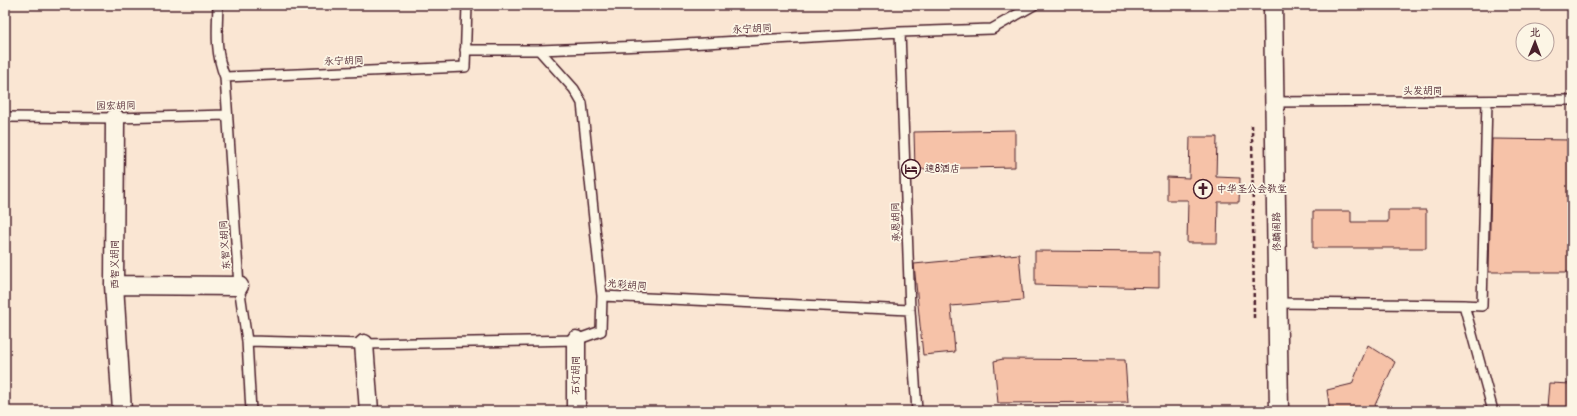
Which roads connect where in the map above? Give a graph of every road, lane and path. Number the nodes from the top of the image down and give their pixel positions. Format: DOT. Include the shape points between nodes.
graph roads {
  1 [pos="218,5"];
  2 [pos="467,5"];
  3 [pos="1034,5"];
  4 [pos="1273,5"];
  5 [pos="900,32"];
  6 [pos="465,50"];
  7 [pos="539,50"];
  8 [pos="224,77"];
  9 [pos="1572,100"];
  10 [pos="1487,101"];
  11 [pos="1274,102"];
  12 [pos="227,115"];
  13 [pos="5,117"];
  14 [pos="115,118"];
  15 [pos="1252,125"];
  16 [pos="114,285"];
  17 [pos="239,286"];
  18 [pos="602,296"];
  19 [pos="1278,303"];
  20 [pos="1464,305"];
  21 [pos="910,310"];
  22 [pos="1254,318"];
  23 [pos="576,340"];
  24 [pos="247,341"];
  25 [pos="364,344"];
  26 [pos="122,411"];
  27 [pos="251,411"];
  28 [pos="369,411"];
  29 [pos="576,411"];
  30 [pos="917,411"];
  31 [pos="1279,411"];
  32 [pos="1493,411"];
  1 -- 8 [label="lane, 东智义胡同" via="216,46"];
  2 -- 6 [label="lane"];
  3 -- 5 [label="lane, 永宁胡同" via="992,29"];
  4 -- 11 [label="street, 佟麟阁路"];
  5 -- 7 [label="lane, 永宁胡同"];
  5 -- 21 [label="lane, 承恩胡同"];
  6 -- 7 [label="lane, 永宁胡同"];
  6 -- 8 [label="lane, 永宁胡同" via="465,67"];
  7 -- 18 [label="lane, 光彩胡同" via="574,89 582,103"];
  8 -- 12 [label="lane, 东智义胡同"];
  9 -- 10 [label="lane, 头发胡同"];
  10 -- 11 [label="lane, 头发胡同"];
  10 -- 20 [label="lane" via="1482,306"];
  11 -- 19 [label="street, 佟麟阁路"];
  12 -- 14 [label="lane, 园宏胡同"];
  12 -- 17 [label="lane, 东智义胡同"];
  13 -- 14 [label="lane, 园宏胡同"];
  14 -- 16 [label="street, 西智义胡同"];
  15 -- 22 [label="path"];
  16 -- 17 [label="street"];
  16 -- 26 [label="street, 西智义胡同"];
  17 -- 24 [label="lane, 东智义胡同"];
  18 -- 21 [label="lane, 光彩胡同"];
  18 -- 23 [label="lane" via="601,331"];
  19 -- 20 [label="lane"];
  19 -- 31 [label="street, 佟麟阁路"];
  20 -- 32 [label="lane"];
  21 -- 30 [label="lane, 承恩胡同"];
  23 -- 25 [label="lane"];
  23 -- 29 [label="street, 石灯胡同"];
  24 -- 25 [label="lane"];
  24 -- 27 [label="lane, 东智义胡同"];
  25 -- 28 [label="street"];
}
